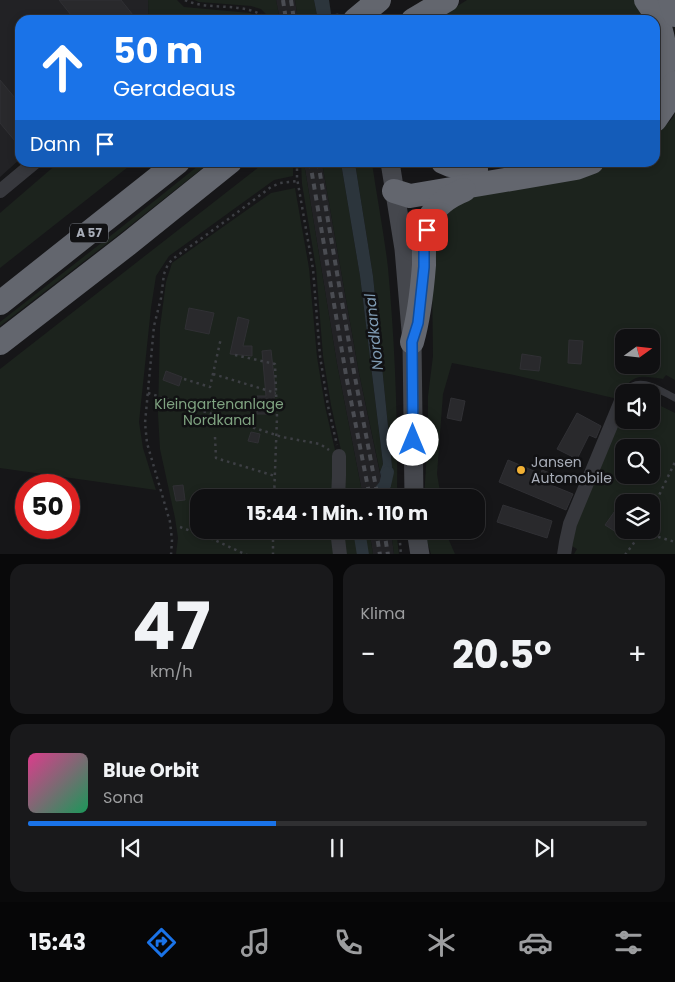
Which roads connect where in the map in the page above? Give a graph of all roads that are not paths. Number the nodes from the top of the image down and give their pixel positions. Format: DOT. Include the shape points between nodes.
graph roads {
  1 [pos="362,0"];
  2 [pos="379,0"];
  3 [pos="430,0"];
  4 [pos="447,0"];
  5 [pos="646,0"];
  6 [pos="670,0"];
  7 [pos="351,15"];
  8 [pos="365,15"];
  9 [pos="412,15"];
  10 [pos="421,15"];
  11 [pos="655,15"];
  12 [pos="675,15"];
  13 [pos="660,27"];
  14 [pos="660,82"];
  15 [pos="675,83"];
  16 [pos="660,113"];
  17 [pos="29,167"];
  18 [pos="172,167"];
  19 [pos="224,167"];
  20 [pos="391,167"];
  21 [pos="454,167"];
  22 [pos="507,167"];
  23 [pos="579,167"];
  24 [pos="477,177"];
  25 [pos="394,191"];
  26 [pos="0,192"];
  27 [pos="0,303"];
  28 [pos="412,342"];
  29 [pos="0,343"];
  30 [pos="660,391"];
  31 [pos="675,398"];
  32 [pos="615,415"];
  33 [pos="339,456"];
  34 [pos="338,489"];
  35 [pos="414,489"];
  36 [pos="338,539"];
  37 [pos="418,539"];
  38 [pos="340,554"];
  39 [pos="420,554"];
  40 [pos="564,554"];
  1 -- 8 [label="main road"];
  2 -- 7 [label="highway, bridge"];
  3 -- 9 [label="highway"];
  4 -- 10 [label="highway"];
  5 -- 11 [label="highway"];
  6 -- 12 [label="highway"];
  13 -- 14 [label="highway" via="665,52"];
  15 -- 16 [label="highway"];
  17 -- 26 [label="street"];
  18 -- 27 [label="highway, A 57"];
  19 -- 29 [label="highway, A 57"];
  20 -- 25 [label="main road"];
  21 -- 24 [label="highway"];
  22 -- 24 [label="highway"];
  23 -- 24 [label="highway"];
  24 -- 25 [label="highway" via="406,181"];
  24 -- 28 [label="highway" via="439,205 429,220 424,240 418,323"];
  25 -- 28 [label="main road" via="404,249"];
  28 -- 35 [label="main road"];
  30 -- 31 [label="lane"];
  32 -- 40 [label="street" via="570,524"];
  33 -- 34 [label="street"];
  36 -- 38 [label="street"];
  37 -- 39 [label="main road"];
}
